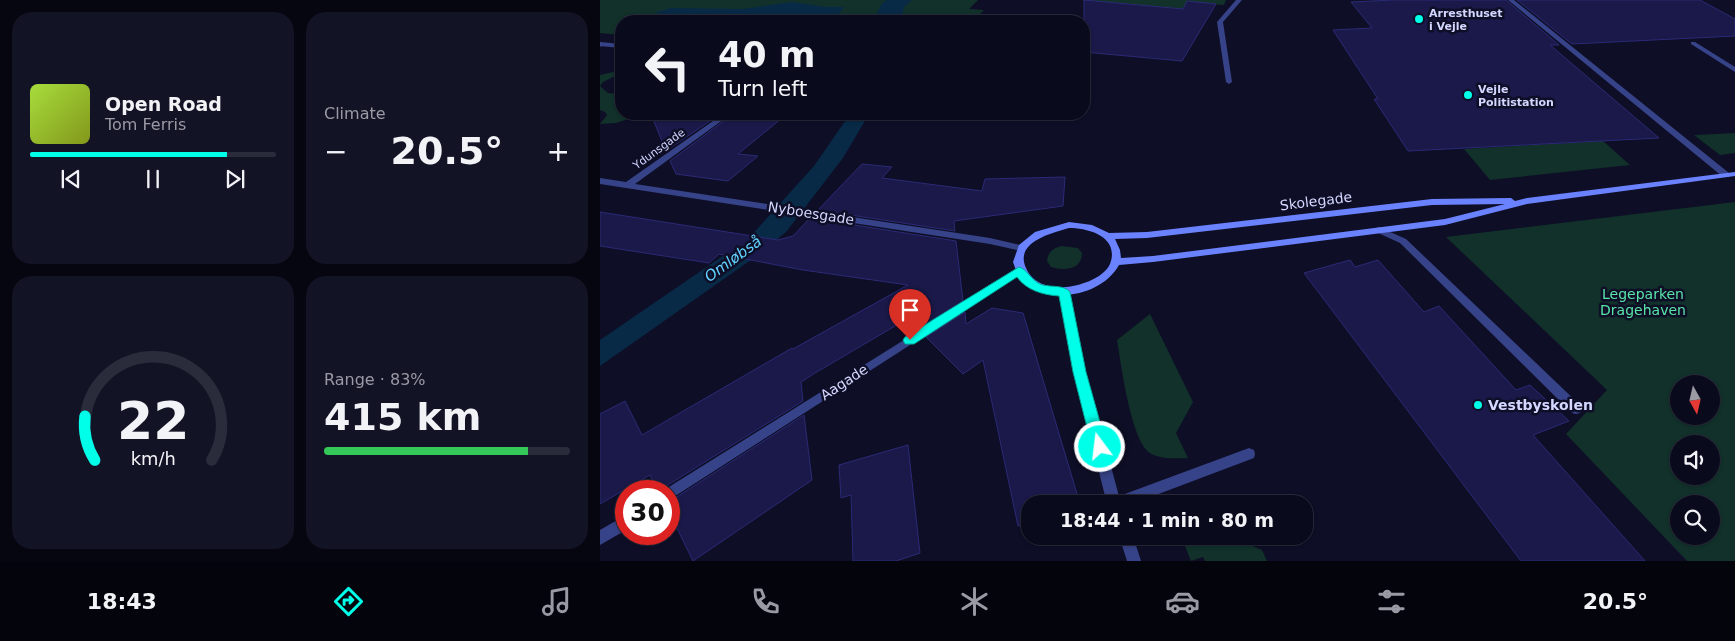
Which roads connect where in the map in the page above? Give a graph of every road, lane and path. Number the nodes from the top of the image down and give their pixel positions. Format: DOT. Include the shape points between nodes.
graph roads {
  1 [pos="1239,0"];
  2 [pos="1511,0"];
  3 [pos="601,44"];
  4 [pos="1693,44"];
  5 [pos="615,45"];
  6 [pos="1735,70"];
  7 [pos="1230,82"];
  8 [pos="719,120"];
  9 [pos="1730,175"];
  10 [pos="600,181"];
  11 [pos="628,186"];
  12 [pos="1527,201"];
  13 [pos="1378,230"];
  14 [pos="1108,236"];
  15 [pos="1021,248"];
  16 [pos="1116,262"];
  17 [pos="1019,270"];
  18 [pos="1064,292"];
  19 [pos="1576,408"];
  20 [pos="1249,454"];
  21 [pos="680,487"];
  22 [pos="1112,495"];
  23 [pos="1138,495"];
  24 [pos="615,529"];
  25 [pos="600,538"];
  26 [pos="1129,545"];
  27 [pos="1134,561"];
  1 -- 7 [label="street" via="1220,22"];
  2 -- 9 [label="street"];
  3 -- 5 [label="street"];
  4 -- 6 [label="street"];
  8 -- 11 [label="street, Ydunsgade"];
  9 -- 12 [label="street, Skolegade"];
  10 -- 11 [label="street, Nyboesgade"];
  11 -- 15 [label="street, Nyboesgade"];
  12 -- 13 [label="street, Skolegade" via="1445,222"];
  12 -- 14 [label="street, Skolegade" via="1432,202 1147,235"];
  13 -- 16 [label="street, Skolegade"];
  13 -- 19 [label="street" via="1403,241"];
  14 -- 15 [label="street" via="1097,229 1069,225 1050,228 1033,236"];
  14 -- 16 [label="street" via="1116,249"];
  15 -- 17 [label="street" via="1017,260"];
  16 -- 18 [label="street" via="1110,273 1095,284"];
  17 -- 18 [label="street" via="1036,287"];
  17 -- 21 [label="street, Aagade"];
  18 -- 22 [label="street" via="1080,372"];
  20 -- 23 [label="street"];
  24 -- 25 [label="street"];
  26 -- 27 [label="street"];
}
